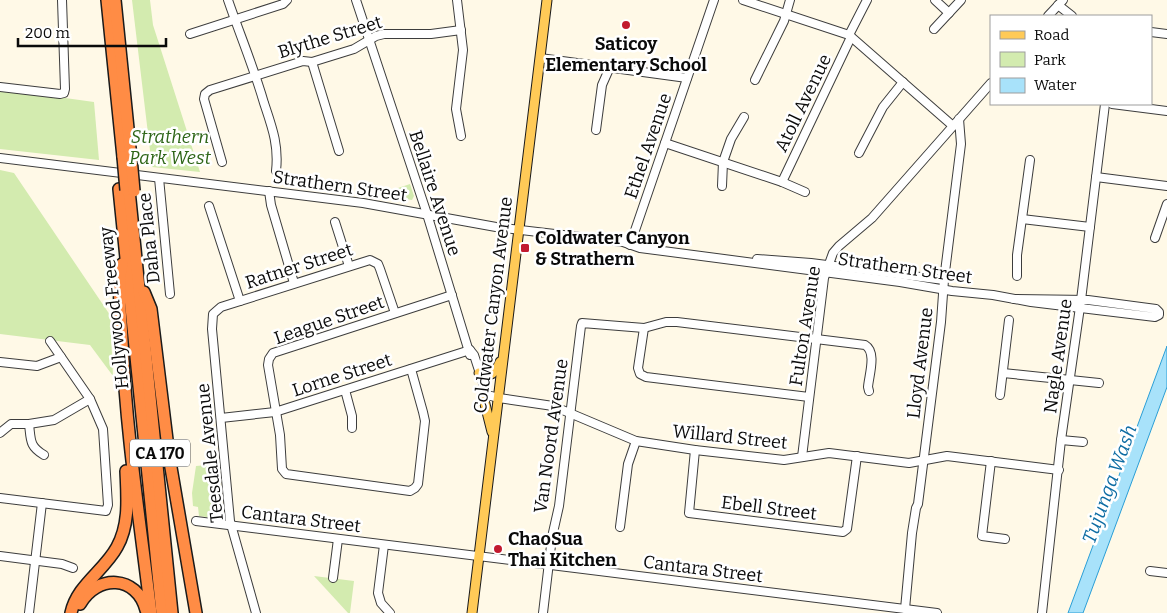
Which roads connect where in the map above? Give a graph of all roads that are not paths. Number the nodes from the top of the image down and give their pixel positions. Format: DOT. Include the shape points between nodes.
graph roads {
  1 [pos="62,0"];
  2 [pos="101,0"];
  3 [pos="107,0"];
  4 [pos="115,0"];
  5 [pos="228,0"];
  6 [pos="287,0"];
  7 [pos="356,0"];
  8 [pos="457,0"];
  9 [pos="547,0"];
  10 [pos="714,0"];
  11 [pos="743,0"];
  12 [pos="790,0"];
  13 [pos="866,0"];
  14 [pos="935,0"];
  15 [pos="961,0"];
  16 [pos="1060,3"];
  17 [pos="949,13"];
  18 [pos="786,14"];
  19 [pos="1049,15"];
  20 [pos="1071,15"];
  21 [pos="234,20"];
  22 [pos="461,30"];
  23 [pos="934,30"];
  24 [pos="1152,32"];
  25 [pos="190,34"];
  26 [pos="1167,34"];
  27 [pos="850,36"];
  28 [pos="369,40"];
  29 [pos="540,58"];
  30 [pos="312,62"];
  31 [pos="610,68"];
  32 [pos="256,75"];
  33 [pos="687,78"];
  34 [pos="756,80"];
  35 [pos="903,82"];
  36 [pos="990,84"];
  37 [pos="0,87"];
  38 [pos="1105,105"];
  39 [pos="1120,105"];
  40 [pos="1167,111"];
  41 [pos="744,117"];
  42 [pos="959,119"];
  43 [pos="953,126"];
  44 [pos="596,130"];
  45 [pos="461,136"];
  46 [pos="665,143"];
  47 [pos="339,151"];
  48 [pos="859,153"];
  49 [pos="0,158"];
  50 [pos="124,158"];
  51 [pos="1030,160"];
  52 [pos="222,162"];
  53 [pos="723,162"];
  54 [pos="276,171"];
  55 [pos="1096,177"];
  56 [pos="159,178"];
  57 [pos="782,182"];
  58 [pos="722,186"];
  59 [pos="1167,186"];
  60 [pos="127,190"];
  61 [pos="269,191"];
  62 [pos="804,192"];
  63 [pos="1167,204"];
  64 [pos="209,206"];
  65 [pos="427,214"];
  66 [pos="1022,219"];
  67 [pos="335,222"];
  68 [pos="1090,227"];
  69 [pos="519,231"];
  70 [pos="1155,238"];
  71 [pos="630,245"];
  72 [pos="125,247"];
  73 [pos="349,266"];
  74 [pos="826,269"];
  75 [pos="1017,276"];
  76 [pos="944,280"];
  77 [pos="294,283"];
  78 [pos="944,288"];
  79 [pos="144,292"];
  80 [pos="170,294"];
  81 [pos="452,294"];
  82 [pos="240,301"];
  83 [pos="1080,304"];
  84 [pos="395,313"];
  85 [pos="212,318"];
  86 [pos="1009,320"];
  87 [pos="644,328"];
  88 [pos="816,340"];
  89 [pos="50,341"];
  90 [pos="470,350"];
  91 [pos="504,350"];
  92 [pos="61,357"];
  93 [pos="0,362"];
  94 [pos="411,369"];
  95 [pos="479,373"];
  96 [pos="1003,373"];
  97 [pos="1070,379"];
  98 [pos="1099,383"];
  99 [pos="345,390"];
  100 [pos="869,391"];
  101 [pos="483,396"];
  102 [pos="1000,396"];
  103 [pos="809,397"];
  104 [pos="499,398"];
  105 [pos="90,399"];
  106 [pos="125,399"];
  107 [pos="275,412"];
  108 [pos="570,414"];
  109 [pos="221,418"];
  110 [pos="29,424"];
  111 [pos="352,428"];
  112 [pos="0,433"];
  113 [pos="493,440"];
  114 [pos="1061,440"];
  115 [pos="636,441"];
  116 [pos="1083,442"];
  117 [pos="695,450"];
  118 [pos="44,455"];
  119 [pos="857,456"];
  120 [pos="802,457"];
  121 [pos="923,460"];
  122 [pos="991,461"];
  123 [pos="1059,470"];
  124 [pos="0,498"];
  125 [pos="42,503"];
  126 [pos="196,522"];
  127 [pos="232,526"];
  128 [pos="620,527"];
  129 [pos="338,539"];
  130 [pos="1005,539"];
  131 [pos="384,545"];
  132 [pos="0,556"];
  133 [pos="479,557"];
  134 [pos="35,560"];
  135 [pos="549,565"];
  136 [pos="73,568"];
  137 [pos="1150,571"];
  138 [pos="1167,573"];
  139 [pos="333,578"];
  140 [pos="871,609"];
  141 [pos="905,609"];
  142 [pos="29,613"];
  143 [pos="76,613"];
  144 [pos="149,613"];
  145 [pos="162,613"];
  146 [pos="170,613"];
  147 [pos="176,613"];
  148 [pos="196,613"];
  149 [pos="256,613"];
  150 [pos="390,613"];
  151 [pos="472,613"];
  152 [pos="543,613"];
  153 [pos="937,613"];
  154 [pos="1042,613"];
  1 -- 37 [label="street" via="64,93"];
  2 -- 50 [label="highway, Hollywood Freeway / CA 170"];
  3 -- 50 [label="highway"];
  4 -- 50 [label="highway, Hollywood Freeway / CA 170"];
  5 -- 21 [label="street"];
  6 -- 21 [label="street"];
  7 -- 28 [label="street, Bellaire Avenue"];
  8 -- 22 [label="street"];
  9 -- 29 [label="main road, Coldwater Canyon Avenue"];
  10 -- 33 [label="street, Ethel Avenue"];
  11 -- 18 [label="street"];
  12 -- 18 [label="street"];
  13 -- 27 [label="street, Atoll Avenue"];
  14 -- 17 [label="street"];
  15 -- 17 [label="street"];
  16 -- 19 [label="street"];
  16 -- 20 [label="street"];
  17 -- 23 [label="street"];
  18 -- 27 [label="street"];
  18 -- 34 [label="street"];
  21 -- 25 [label="street"];
  21 -- 32 [label="street"];
  22 -- 28 [label="street, Blythe Street" via="392,33"];
  22 -- 45 [label="street" via="464,50 456,110"];
  24 -- 26 [label="street"];
  27 -- 35 [label="street"];
  27 -- 57 [label="street, Atoll Avenue"];
  28 -- 30 [label="street, Blythe Street" via="354,49"];
  28 -- 65 [label="street, Bellaire Avenue"];
  29 -- 31 [label="street"];
  29 -- 69 [label="main road, Coldwater Canyon Avenue"];
  30 -- 32 [label="street, Blythe Street" via="304,61"];
  30 -- 47 [label="street"];
  31 -- 33 [label="street"];
  31 -- 44 [label="street" via="602,85"];
  32 -- 52 [label="street, Blythe Street" via="205,94"];
  32 -- 54 [label="street" via="276,142"];
  33 -- 46 [label="street, Ethel Avenue"];
  35 -- 43 [label="street"];
  35 -- 48 [label="street" via="883,107"];
  36 -- 42 [label="street, Fulton Avenue"];
  38 -- 55 [label="street, Nagle Avenue"];
  39 -- 40 [label="street"];
  41 -- 53 [label="street"];
  42 -- 43 [label="street, Fulton Avenue"];
  42 -- 76 [label="street, Lloyd Avenue" via="960,144"];
  43 -- 74 [label="street, Fulton Avenue" via="872,218 839,246"];
  46 -- 53 [label="street"];
  46 -- 71 [label="street, Ethel Avenue"];
  49 -- 56 [label="street, Strathern Street"];
  50 -- 60 [label="highway, Hollywood Freeway / CA 170"];
  51 -- 66 [label="street"];
  53 -- 57 [label="street"];
  53 -- 58 [label="street"];
  55 -- 59 [label="street"];
  55 -- 68 [label="street, Nagle Avenue"];
  56 -- 61 [label="street, Strathern Street"];
  56 -- 80 [label="street, Daha Place"];
  57 -- 62 [label="street"];
  60 -- 72 [label="highway, Hollywood Freeway / CA 170"];
  60 -- 79 [label="highway, Hollywood Freeway / CA 170"];
  60 -- 146 [label="highway"];
  61 -- 65 [label="street, Strathern Street"];
  61 -- 77 [label="street"];
  63 -- 70 [label="street"];
  64 -- 82 [label="street"];
  65 -- 69 [label="street, Strathern Street"];
  65 -- 81 [label="street, Bellaire Avenue"];
  66 -- 68 [label="street"];
  66 -- 75 [label="street"];
  67 -- 73 [label="street"];
  68 -- 83 [label="street, Nagle Avenue"];
  69 -- 71 [label="street, Strathern Street"];
  69 -- 91 [label="main road, Coldwater Canyon Avenue"];
  71 -- 74 [label="street, Strathern Street" via="734,260 768,259"];
  72 -- 106 [label="highway" via="120,271"];
  72 -- 145 [label="highway, Hollywood Freeway / CA 170"];
  73 -- 77 [label="street, Ratner Street"];
  73 -- 84 [label="street, Ratner Street" via="370,260 378,264"];
  74 -- 76 [label="street, Strathern Street"];
  74 -- 78 [label="street, Strathern Street"];
  74 -- 88 [label="street, Fulton Avenue"];
  76 -- 78 [label="street, Lloyd Avenue"];
  77 -- 82 [label="street, Ratner Street"];
  78 -- 83 [label="street, Strathern Street" via="1012,299"];
  78 -- 121 [label="street, Lloyd Avenue"];
  79 -- 147 [label="highway, Hollywood Freeway / CA 170"];
  79 -- 148 [label="highway" via="152,309 169,456"];
  81 -- 84 [label="street, League Street"];
  81 -- 90 [label="street, Bellaire Avenue"];
  82 -- 85 [label="street, Ratner Street" via="217,309"];
  83 -- 83 [label="street, Strathern Street" via="1155,317 1159,316 1156,308"];
  83 -- 97 [label="street, Nagle Avenue"];
  84 -- 107 [label="street, League Street" via="273,353 268,365"];
  85 -- 109 [label="street, Teesdale Avenue"];
  86 -- 96 [label="street"];
  87 -- 88 [label="street" via="677,322"];
  87 -- 103 [label="street" via="638,368 646,377"];
  87 -- 108 [label="street, Van Noord Avenue" via="582,323"];
  88 -- 100 [label="street" via="870,348"];
  88 -- 103 [label="street, Fulton Avenue"];
  89 -- 92 [label="street"];
  90 -- 94 [label="street, Lorne Street"];
  90 -- 95 [label="street"];
  90 -- 101 [label="street, Bellaire Avenue"];
  91 -- 95 [label="main road" via="496,372 488,376"];
  91 -- 104 [label="main road, Coldwater Canyon Avenue"];
  92 -- 93 [label="street" via="37,366"];
  92 -- 105 [label="street"];
  94 -- 99 [label="street, Lorne Street"];
  94 -- 107 [label="street" via="425,421 418,484 410,491 286,474 282,469"];
  95 -- 104 [label="street" via="487,395"];
  96 -- 97 [label="street"];
  96 -- 102 [label="street"];
  97 -- 98 [label="street"];
  97 -- 114 [label="street, Nagle Avenue"];
  99 -- 107 [label="street, Lorne Street"];
  99 -- 111 [label="street"];
  101 -- 104 [label="street, Willard Street"];
  101 -- 113 [label="main road"];
  103 -- 120 [label="street, Fulton Avenue"];
  104 -- 108 [label="street, Willard Street" via="545,404"];
  104 -- 113 [label="main road, Coldwater Canyon Avenue"];
  105 -- 110 [label="street" via="54,420"];
  105 -- 125 [label="street" via="103,429 106,511"];
  106 -- 143 [label="highway" via="127,497 124,530 116,549 77,596"];
  106 -- 144 [label="highway"];
  107 -- 109 [label="street, Lorne Street"];
  108 -- 115 [label="street, Willard Street"];
  108 -- 135 [label="street, Van Noord Avenue"];
  109 -- 127 [label="street, Teesdale Avenue"];
  110 -- 112 [label="street" via="11,424"];
  110 -- 118 [label="street" via="34,450"];
  113 -- 133 [label="main road, Coldwater Canyon Avenue"];
  114 -- 116 [label="street"];
  114 -- 123 [label="street, Nagle Avenue"];
  115 -- 117 [label="street, Willard Street"];
  115 -- 128 [label="street" via="627,469"];
  117 -- 119 [label="street, Ebell Street" via="688,512 834,531 846,531"];
  117 -- 120 [label="street, Willard Street" via="784,460"];
  119 -- 120 [label="street, Willard Street" via="829,454"];
  119 -- 121 [label="street, Willard Street" via="909,463"];
  121 -- 122 [label="street, Willard Street" via="947,456"];
  121 -- 141 [label="street, Lloyd Avenue"];
  122 -- 123 [label="street, Willard Street"];
  122 -- 130 [label="street" via="982,536"];
  123 -- 154 [label="street, Nagle Avenue"];
  124 -- 125 [label="street"];
  125 -- 134 [label="street"];
  126 -- 127 [label="street, Cantara Street"];
  127 -- 129 [label="street, Cantara Street"];
  127 -- 149 [label="street, Teesdale Avenue"];
  129 -- 131 [label="street, Cantara Street"];
  129 -- 139 [label="street"];
  131 -- 133 [label="street, Cantara Street"];
  131 -- 150 [label="street" via="378,593 381,603"];
  132 -- 134 [label="street"];
  133 -- 135 [label="street, Cantara Street"];
  133 -- 151 [label="main road, Coldwater Canyon Avenue"];
  134 -- 136 [label="street"];
  134 -- 142 [label="street"];
  135 -- 140 [label="street, Cantara Street"];
  135 -- 152 [label="street, Van Noord Avenue"];
  137 -- 138 [label="street"];
  140 -- 141 [label="street, Cantara Street"];
  141 -- 153 [label="street, Cantara Street"];
  143 -- 144 [label="highway" via="84,596 91,590 115,582 137,592"];
}
